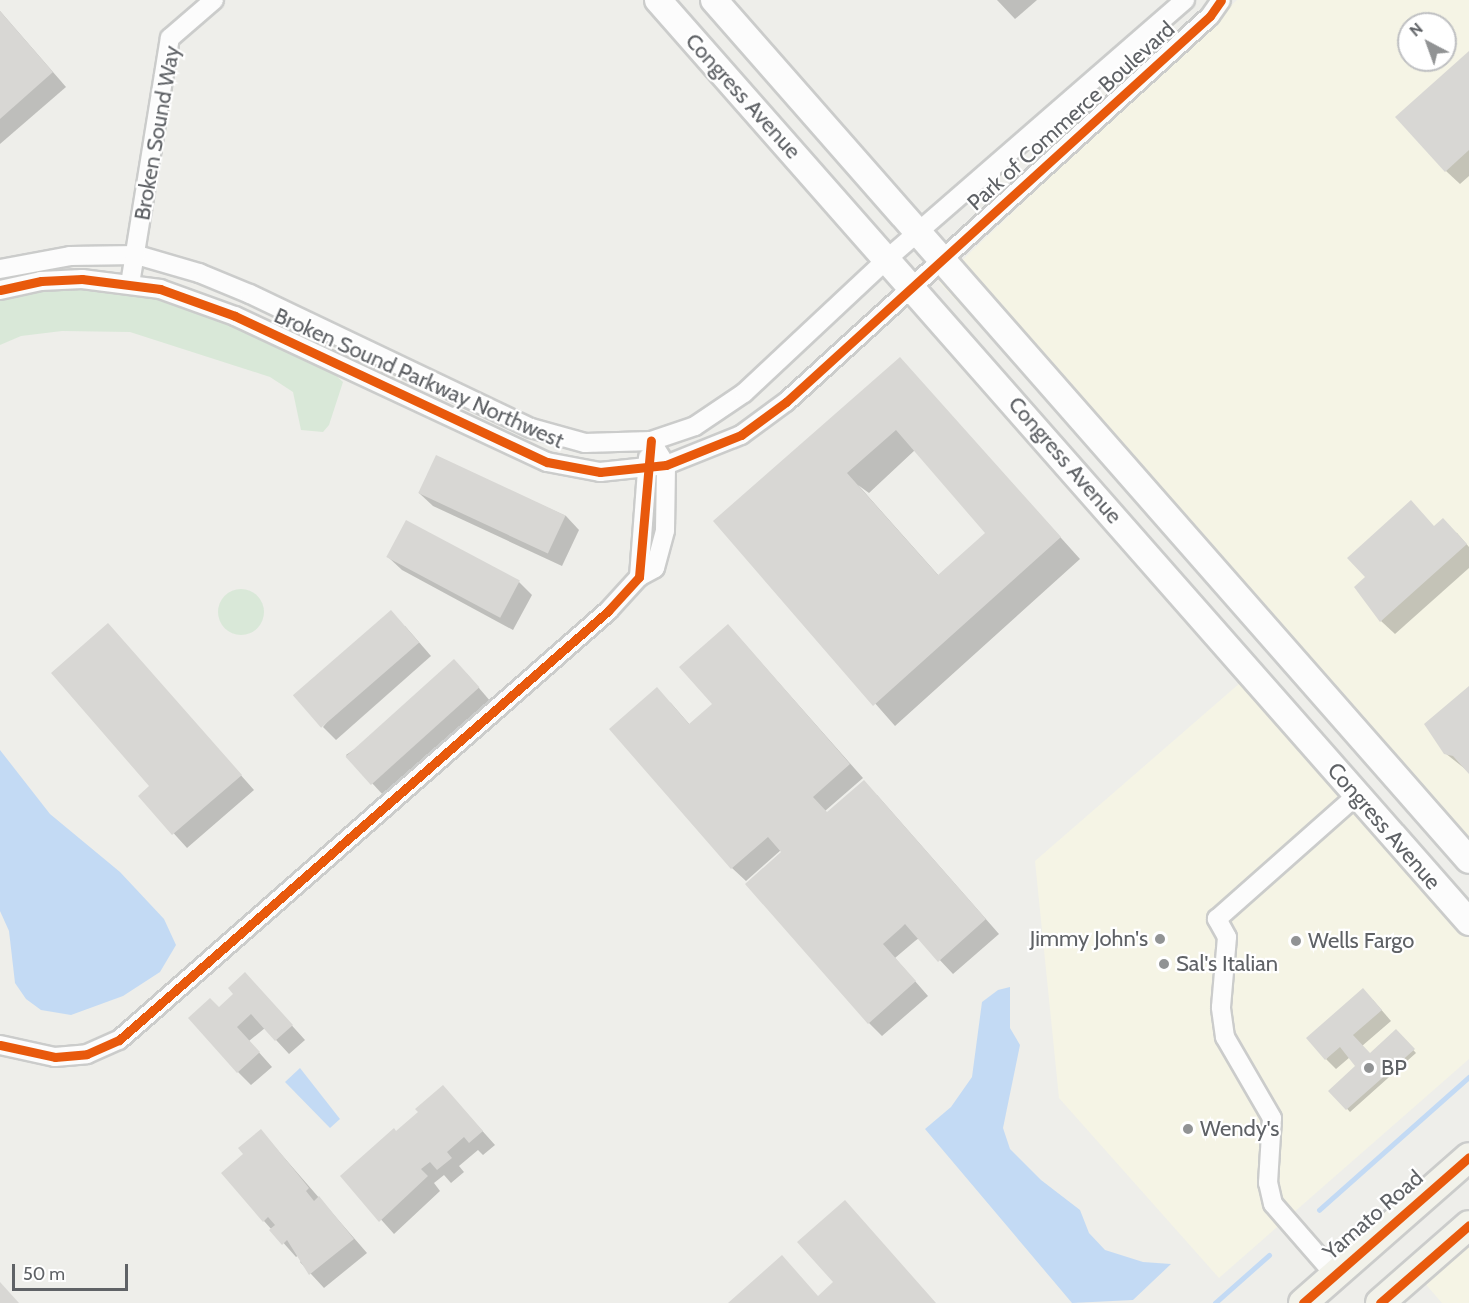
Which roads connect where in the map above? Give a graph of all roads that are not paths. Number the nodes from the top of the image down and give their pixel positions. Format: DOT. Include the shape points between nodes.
graph roads {
  1 [pos="214,0"];
  2 [pos="658,0"];
  3 [pos="714,0"];
  4 [pos="1185,0"];
  5 [pos="1221,0"];
  6 [pos="920,231"];
  7 [pos="137,255"];
  8 [pos="944,257"];
  9 [pos="887,259"];
  10 [pos="0,269"];
  11 [pos="130,284"];
  12 [pos="913,288"];
  13 [pos="0,290"];
  14 [pos="651,441"];
  15 [pos="666,465"];
  16 [pos="646,467"];
  17 [pos="639,577"];
  18 [pos="1357,795"];
  19 [pos="1469,860"];
  20 [pos="1469,922"];
  21 [pos="0,1045"];
  22 [pos="1469,1157"];
  23 [pos="1469,1225"];
  24 [pos="1335,1275"];
  25 [pos="1304,1303"];
  26 [pos="1380,1303"];
  1 -- 7 [label="street, Broken Sound Way" via="170,38"];
  2 -- 9 [label="main road, Congress Avenue"];
  3 -- 6 [label="main road, Congress Avenue"];
  4 -- 6 [label="street, Park of Commerce Boulevard"];
  5 -- 8 [label="street, Park of Commerce Boulevard" via="1210,16"];
  6 -- 8 [label="main road, Congress Avenue"];
  6 -- 9 [label="street, Park of Commerce Boulevard"];
  7 -- 10 [label="street, Broken Sound Parkway Northwest" via="70,256"];
  7 -- 11 [label="street, Broken Sound Way"];
  7 -- 14 [label="street, Broken Sound Parkway Northwest" via="199,273 250,294 531,429 585,444"];
  8 -- 12 [label="street, Park of Commerce Boulevard"];
  8 -- 19 [label="main road, Congress Avenue" via="1253,618"];
  9 -- 12 [label="main road, Congress Avenue"];
  9 -- 14 [label="street, Broken Sound Parkway Northwest" via="744,393 695,426"];
  11 -- 13 [label="street, Broken Sound Parkway Northwest" via="41,281"];
  11 -- 16 [label="street, Broken Sound Parkway Northwest" via="160,289 235,316 547,462 600,472"];
  12 -- 15 [label="street, Broken Sound Parkway Northwest" via="765,420 707,451"];
  12 -- 18 [label="main road, Congress Avenue"];
  14 -- 15 [label="street"];
  14 -- 16 [label="street"];
  15 -- 16 [label="street, Broken Sound Parkway Northwest"];
  15 -- 17 [label="street" via="665,530 655,568"];
  16 -- 17 [label="street"];
  17 -- 21 [label="street" via="608,611 124,1036 103,1048 73,1056 38,1055"];
  18 -- 20 [label="main road, Congress Avenue"];
  18 -- 24 [label="street" via="1218,919 1227,937 1221,1007 1226,1037 1272,1118 1268,1183 1273,1204"];
  22 -- 24 [label="main road, Yamato Road"];
  23 -- 26 [label="main road"];
  24 -- 25 [label="main road, Yamato Road"];
}
